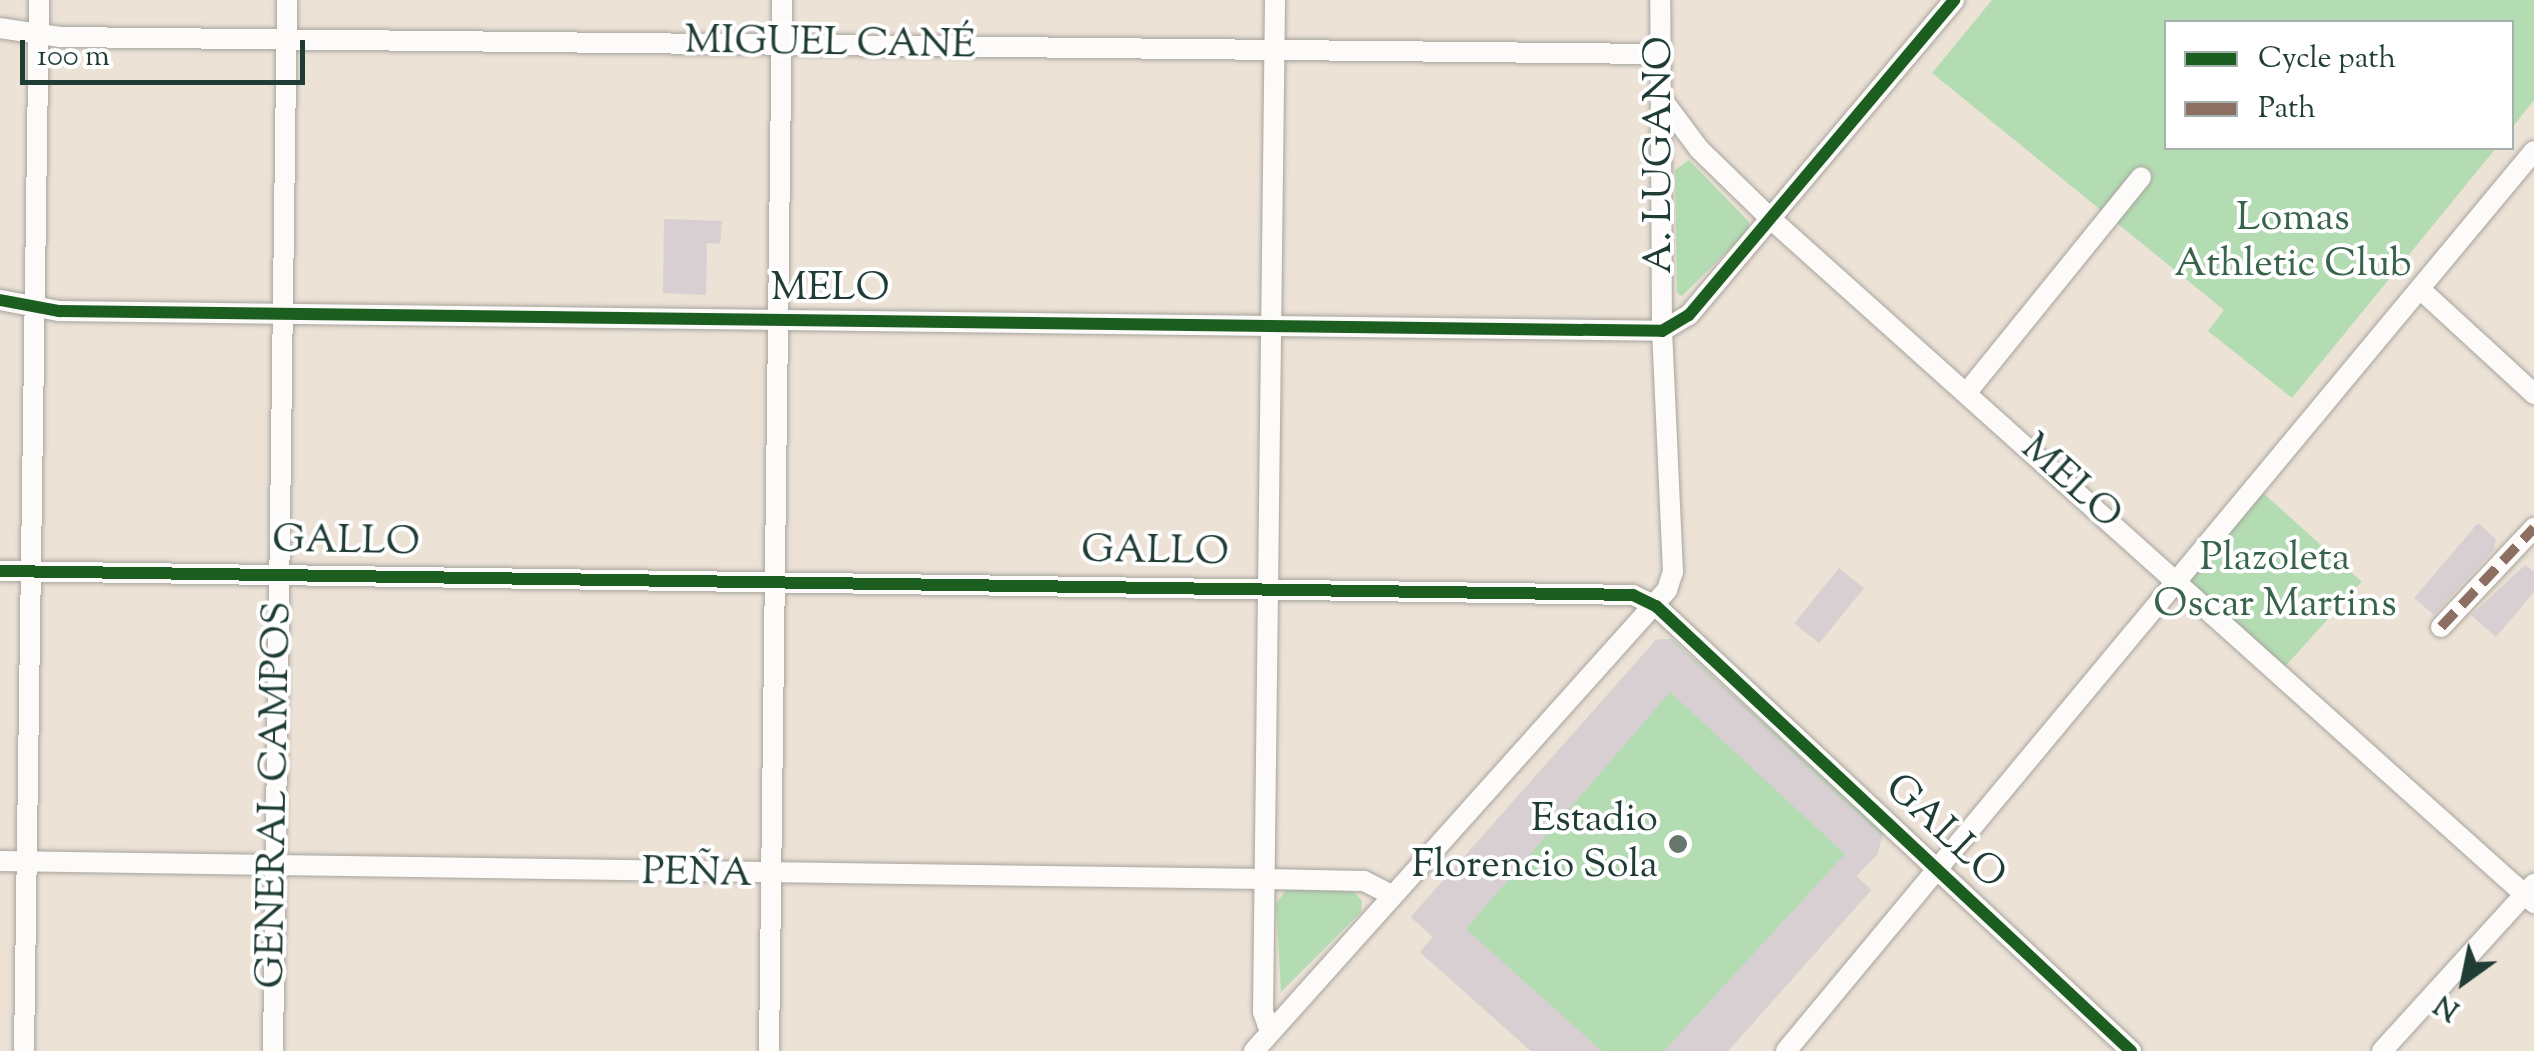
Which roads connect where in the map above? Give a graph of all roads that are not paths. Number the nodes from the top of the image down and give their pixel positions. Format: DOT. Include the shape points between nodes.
graph roads {
  1 [pos="39,0"];
  2 [pos="287,0"];
  3 [pos="782,0"];
  4 [pos="1275,0"];
  5 [pos="1660,0"];
  6 [pos="1954,0"];
  7 [pos="0,28"];
  8 [pos="39,34"];
  9 [pos="287,39"];
  10 [pos="781,44"];
  11 [pos="1274,49"];
  12 [pos="1660,54"];
  13 [pos="1660,96"];
  14 [pos="2534,150"];
  15 [pos="2142,178"];
  16 [pos="1771,219"];
  17 [pos="2420,289"];
  18 [pos="0,300"];
  19 [pos="36,304"];
  20 [pos="282,314"];
  21 [pos="780,322"];
  22 [pos="1273,326"];
  23 [pos="1662,331"];
  24 [pos="1968,391"];
  25 [pos="2534,394"];
  26 [pos="2534,528"];
  27 [pos="0,571"];
  28 [pos="29,572"];
  29 [pos="280,574"];
  30 [pos="2178,580"];
  31 [pos="776,582"];
  32 [pos="1270,587"];
  33 [pos="1656,606"];
  34 [pos="2441,627"];
  35 [pos="0,861"];
  36 [pos="25,862"];
  37 [pos="275,868"];
  38 [pos="1937,871"];
  39 [pos="771,876"];
  40 [pos="1265,878"];
  41 [pos="1390,894"];
  42 [pos="2531,894"];
  43 [pos="1270,1032"];
  44 [pos="24,1051"];
  45 [pos="273,1051"];
  46 [pos="769,1051"];
  47 [pos="1254,1051"];
  48 [pos="1786,1051"];
  49 [pos="2131,1051"];
  50 [pos="2382,1051"];
  1 -- 8 [label="street"];
  2 -- 9 [label="street, GENERAL CAMPOS"];
  3 -- 10 [label="street"];
  4 -- 11 [label="street"];
  5 -- 12 [label="street, A. LUGANO"];
  6 -- 16 [label="street"];
  7 -- 8 [label="street, MIGUEL CANÉ"];
  8 -- 9 [label="street, MIGUEL CANÉ"];
  8 -- 19 [label="street"];
  9 -- 10 [label="street, MIGUEL CANÉ"];
  9 -- 20 [label="street, GENERAL CAMPOS"];
  10 -- 11 [label="street, MIGUEL CANÉ"];
  10 -- 21 [label="street"];
  11 -- 12 [label="street, MIGUEL CANÉ"];
  11 -- 22 [label="street"];
  12 -- 13 [label="street, A. LUGANO"];
  13 -- 16 [label="street, MELO" via="1699,148"];
  13 -- 23 [label="street, A. LUGANO"];
  14 -- 17 [label="street"];
  15 -- 24 [label="street"];
  16 -- 23 [label="street" via="1689,316"];
  16 -- 24 [label="street, MELO"];
  17 -- 25 [label="street"];
  17 -- 30 [label="street"];
  18 -- 19 [label="street, MELO"];
  19 -- 20 [label="street, MELO" via="60,311"];
  19 -- 28 [label="street"];
  20 -- 21 [label="street, MELO"];
  20 -- 29 [label="street, GENERAL CAMPOS"];
  21 -- 22 [label="street, MELO"];
  21 -- 31 [label="street"];
  22 -- 23 [label="street, MELO"];
  22 -- 32 [label="street"];
  23 -- 33 [label="street, A. LUGANO" via="1672,572"];
  24 -- 30 [label="street, MELO"];
  26 -- 34 [label="street"];
  27 -- 28 [label="street, GALLO"];
  28 -- 29 [label="street, GALLO"];
  28 -- 36 [label="street"];
  29 -- 31 [label="street, GALLO"];
  29 -- 37 [label="street, GENERAL CAMPOS"];
  30 -- 38 [label="street"];
  30 -- 42 [label="street, MELO"];
  31 -- 32 [label="street, GALLO"];
  31 -- 39 [label="street"];
  32 -- 33 [label="street, GALLO" via="1617,592"];
  32 -- 40 [label="street"];
  33 -- 38 [label="street, GALLO"];
  33 -- 41 [label="street" via="1631,623"];
  35 -- 36 [label="street, PEÑA"];
  36 -- 37 [label="street, PEÑA"];
  36 -- 44 [label="street"];
  37 -- 39 [label="street, PEÑA"];
  37 -- 45 [label="street, GENERAL CAMPOS"];
  38 -- 48 [label="street"];
  38 -- 49 [label="street, GALLO"];
  39 -- 40 [label="street, PEÑA"];
  39 -- 46 [label="street"];
  40 -- 41 [label="street, PEÑA" via="1364,881"];
  40 -- 43 [label="street" via="1263,1012"];
  41 -- 43 [label="street"];
  42 -- 50 [label="street"];
  43 -- 47 [label="street"];
}
